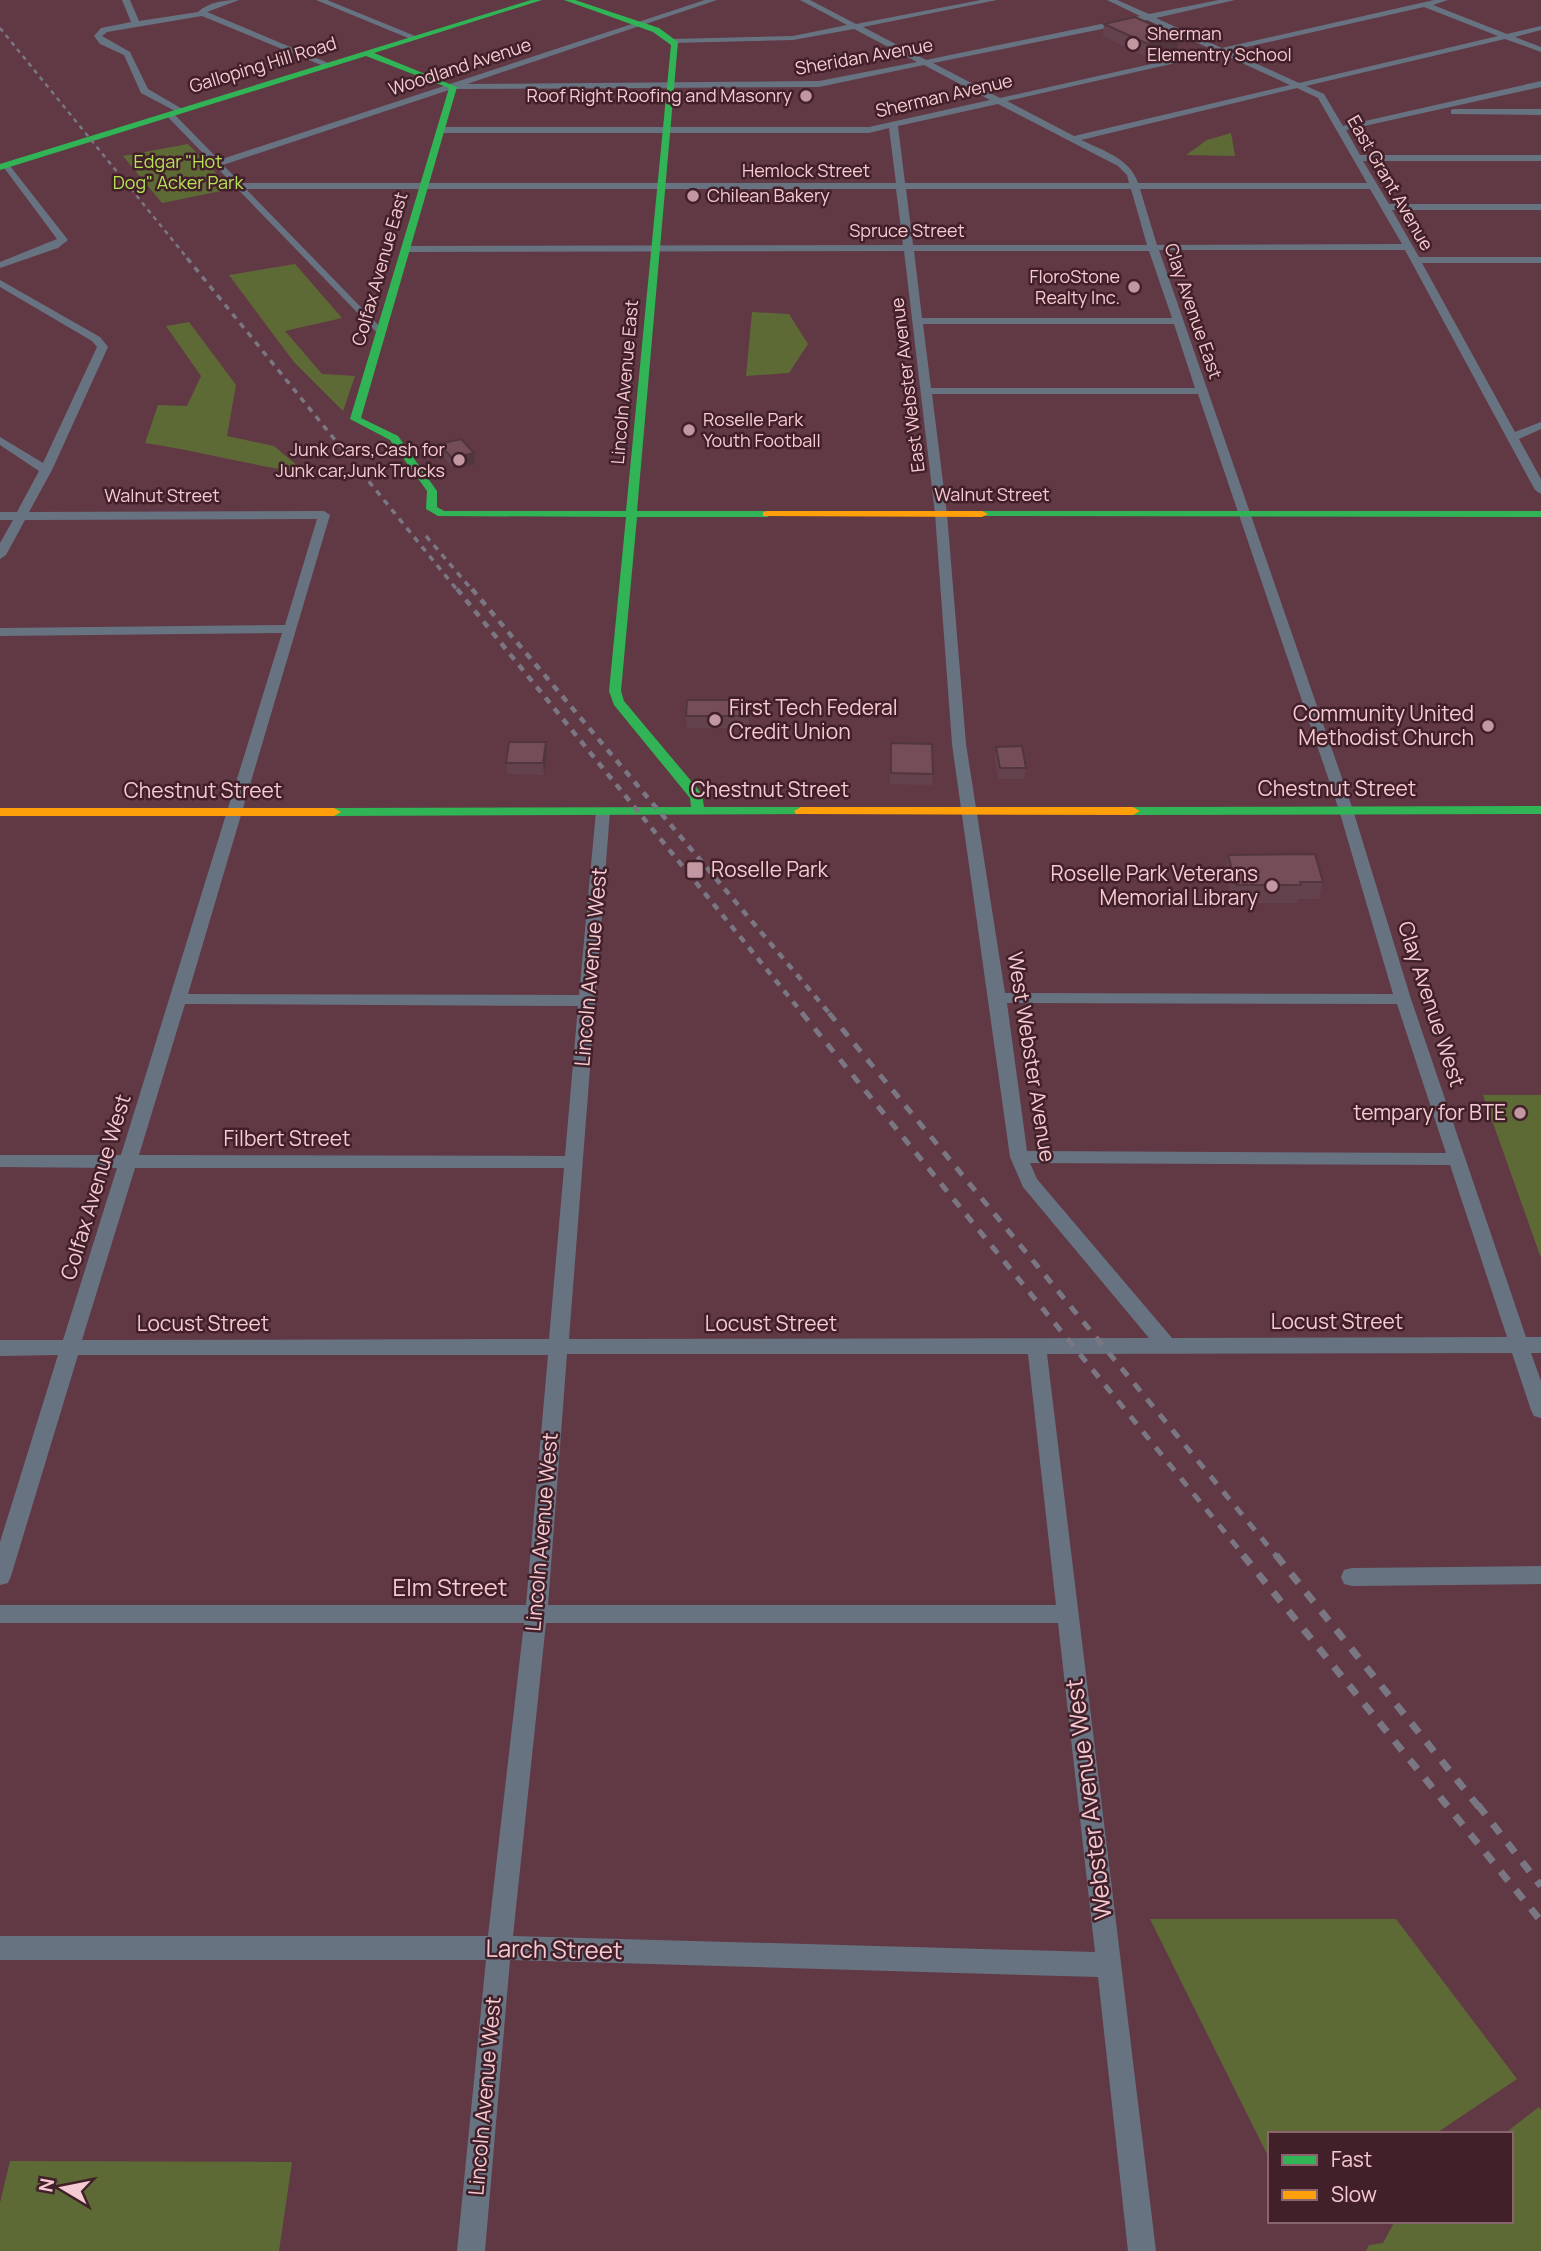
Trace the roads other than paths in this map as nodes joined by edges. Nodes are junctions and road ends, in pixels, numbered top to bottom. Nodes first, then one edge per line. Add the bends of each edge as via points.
1 (126, 0) edge
2 (235, 0) edge
3 (320, 0) edge
4 (538, 0) edge
5 (568, 0) edge
6 (713, 0) edge
7 (804, 0) edge
8 (956, 0) edge
9 (993, 0) edge
10 (1111, 0) edge
11 (1231, 0) edge
12 (1413, 0) edge
13 (1444, 0) edge
14 (967, 5) junction
15 (1424, 5) junction
16 (202, 14) junction
17 (1149, 17) junction
18 (136, 24) junction
19 (639, 24) junction
20 (858, 27) junction
21 (1541, 28) edge
22 (1506, 36) junction
23 (416, 38) junction
24 (672, 41) junction
25 (1221, 50) junction
26 (1541, 50) edge
27 (366, 53) junction
28 (927, 63) junction
29 (329, 65) junction
30 (1541, 84) edge
31 (1299, 85) junction
32 (452, 86) junction
33 (672, 86) junction
34 (997, 100) junction
35 (1428, 111) junction
36 (175, 112) junction
37 (1541, 113) edge
38 (893, 123) junction
39 (1340, 129) junction
40 (440, 130) junction
41 (667, 131) junction
42 (1072, 139) junction
43 (1357, 158) junction
44 (1541, 158) edge
45 (217, 164) junction
46 (4, 166) edge
47 (239, 186) junction
48 (662, 186) junction
49 (1373, 186) junction
50 (901, 187) junction
51 (1135, 187) junction
52 (423, 188) junction
53 (1386, 207) junction
54 (1541, 207) edge
55 (1408, 247) junction
56 (406, 248) junction
57 (1153, 248) junction
58 (909, 249) junction
59 (657, 250) junction
60 (1415, 260) junction
61 (1541, 260) edge
62 (0, 265) edge
63 (0, 283) edge
64 (918, 321) junction
65 (1178, 321) junction
66 (381, 334) junction
67 (926, 391) junction
68 (1202, 391) junction
69 (1541, 425) edge
70 (1512, 438) junction
71 (0, 440) edge
72 (46, 470) junction
73 (1537, 474) edge
74 (1541, 490) edge
75 (442, 514) joint
76 (633, 514) junction
77 (941, 514) junction
78 (1244, 514) junction
79 (1541, 514) edge
80 (0, 516) edge
81 (19, 516) junction
82 (0, 555) edge
83 (290, 629) junction
84 (0, 632) edge
85 (1346, 810) junction
86 (1541, 810) edge
87 (236, 811) junction
88 (603, 811) junction
89 (698, 811) junction
90 (971, 811) junction
91 (0, 812) edge
92 (998, 998) junction
93 (178, 999) junction
94 (1403, 999) junction
95 (589, 1001) junction
96 (1019, 1157) junction
97 (1458, 1159) junction
98 (0, 1161) edge
99 (128, 1161) junction
100 (574, 1162) junction
101 (1166, 1345) junction
102 (1517, 1345) junction
103 (1541, 1345) edge
104 (557, 1346) junction
105 (1037, 1347) junction
106 (0, 1348) edge
107 (70, 1348) junction
108 (1541, 1410) edge
109 (1541, 1575) edge
110 (0, 1576) edge
111 (1352, 1577) dead end
112 (0, 1614) edge
113 (1068, 1614) junction
114 (536, 1615) junction
115 (0, 1948) edge
116 (499, 1948) junction
117 (1109, 1965) junction
118 (471, 2251) edge
119 (1142, 2251) edge

1 - 18 street
2 - 16 street via 207,8
3 - 23 street
4 - 23 street, Galloping Hill Road
5 - 19 street
6 - 19 street, Woodland Avenue
7 - 20 street, Clay Avenue East
8 - 14 street
9 - 14 street
10 - 17 street, East Grant Avenue
11 - 17 street, Sheridan Avenue
12 - 15 street
13 - 15 street, Sherman Avenue
14 - 20 street
15 - 22 street
15 - 25 street, Sherman Avenue
16 - 18 street
16 - 29 street
17 - 25 street, East Grant Avenue
17 - 28 street, Sheridan Avenue
18 - 36 street via 104,30 99,37 127,54 144,91
19 - 24 street
19 - 32 street, Woodland Avenue
20 - 24 street via 793,38
20 - 28 street, Clay Avenue East
21 - 22 street
22 - 26 street
22 - 31 street
23 - 27 street, Galloping Hill Road
24 - 33 street, Lincoln Avenue East
25 - 31 street, East Grant Avenue
25 - 34 street, Sherman Avenue
27 - 29 street, Galloping Hill Road
27 - 32 street
28 - 33 street, Sheridan Avenue via 805,86
28 - 34 street, Clay Avenue East
29 - 36 street, Galloping Hill Road
30 - 35 street
31 - 39 street, East Grant Avenue via 1321,96
31 - 42 street
32 - 33 street, Sheridan Avenue
32 - 40 street, Colfax Avenue East
32 - 45 street, Woodland Avenue
33 - 41 street, Lincoln Avenue East
34 - 38 street, Sherman Avenue
34 - 42 street, Clay Avenue East
35 - 37 street
35 - 39 street
36 - 45 street
36 - 46 street, Galloping Hill Road
38 - 41 street, Sherman Avenue via 869,130
38 - 50 street, East Webster Avenue
39 - 43 street, East Grant Avenue
40 - 41 street, Sherman Avenue
40 - 52 street, Colfax Avenue East
41 - 48 street, Lincoln Avenue East
42 - 51 street, Clay Avenue East via 1127,168
43 - 44 street
43 - 49 street, East Grant Avenue
45 - 47 street
46 - 62 street via 63,240
47 - 52 street, Hemlock Street
47 - 66 street
48 - 50 street, Hemlock Street
48 - 52 street, Hemlock Street
48 - 59 street, Lincoln Avenue East
49 - 51 street, Hemlock Street
49 - 53 street, East Grant Avenue
50 - 51 street, Hemlock Street
50 - 58 street, East Webster Avenue
51 - 57 street, Clay Avenue East
52 - 56 street, Colfax Avenue East
53 - 54 street
53 - 55 street, East Grant Avenue
55 - 57 street, Spruce Street
55 - 60 street, East Grant Avenue
56 - 59 street, Spruce Street
56 - 66 street, Colfax Avenue East
57 - 58 street, Spruce Street
57 - 65 street, Clay Avenue East
58 - 59 street, Spruce Street
58 - 64 street, East Webster Avenue
59 - 76 street, Lincoln Avenue East
60 - 61 street
60 - 70 street, East Grant Avenue
63 - 72 street via 103,347
64 - 65 street
64 - 67 street, East Webster Avenue
65 - 68 street, Clay Avenue East
66 - 75 street, Colfax Avenue East via 355,419 394,439 432,491 432,509
67 - 68 street
67 - 77 street, East Webster Avenue
68 - 78 street, Clay Avenue East
69 - 70 street
70 - 73 street, East Grant Avenue
71 - 72 street
72 - 81 street
73 - 74 street, East Grant Avenue
75 - 76 street, Walnut Street
76 - 77 street, Walnut Street
76 - 89 street, Lincoln Avenue East via 615,691 618,702 696,797
77 - 78 street, Walnut Street
77 - 90 street, East Webster Avenue via 959,744
78 - 79 street, Walnut Street
78 - 85 street, Clay Avenue East
80 - 81 street, Walnut Street
81 - 82 street
81 - 83 street, Walnut Street via 324,515
83 - 84 street
83 - 87 street
85 - 86 street, Chestnut Street
85 - 90 street, Chestnut Street
85 - 94 street, Clay Avenue West
87 - 88 street, Chestnut Street
87 - 91 street, Chestnut Street
87 - 93 street, Colfax Avenue West
88 - 89 street, Chestnut Street
88 - 95 street, Lincoln Avenue West
89 - 90 street, Chestnut Street
90 - 92 street, West Webster Avenue
92 - 94 street
92 - 96 street, West Webster Avenue
93 - 95 street
93 - 99 street, Colfax Avenue West
94 - 97 street, Clay Avenue West
95 - 100 street, Lincoln Avenue West
96 - 97 street
96 - 101 street, West Webster Avenue via 1029,1182
97 - 102 street, Clay Avenue West
98 - 99 street, Filbert Street
99 - 100 street, Filbert Street
99 - 107 street, Colfax Avenue West
100 - 104 street, Lincoln Avenue West
101 - 102 street, Locust Street
101 - 105 street, Locust Street
102 - 103 street, Locust Street
102 - 108 street, Clay Avenue West
104 - 105 street, Locust Street
104 - 107 street, Locust Street
104 - 114 street, Lincoln Avenue West
105 - 113 street, Webster Avenue West
106 - 107 street, Locust Street
107 - 110 street, Colfax Avenue West
109 - 111 street
112 - 114 street, Elm Street
113 - 114 street, Elm Street
113 - 117 street, Webster Avenue West
114 - 116 street, Lincoln Avenue West
115 - 116 street, Larch Street
116 - 117 street, Larch Street
116 - 118 street, Lincoln Avenue West
117 - 119 street, Webster Avenue West

